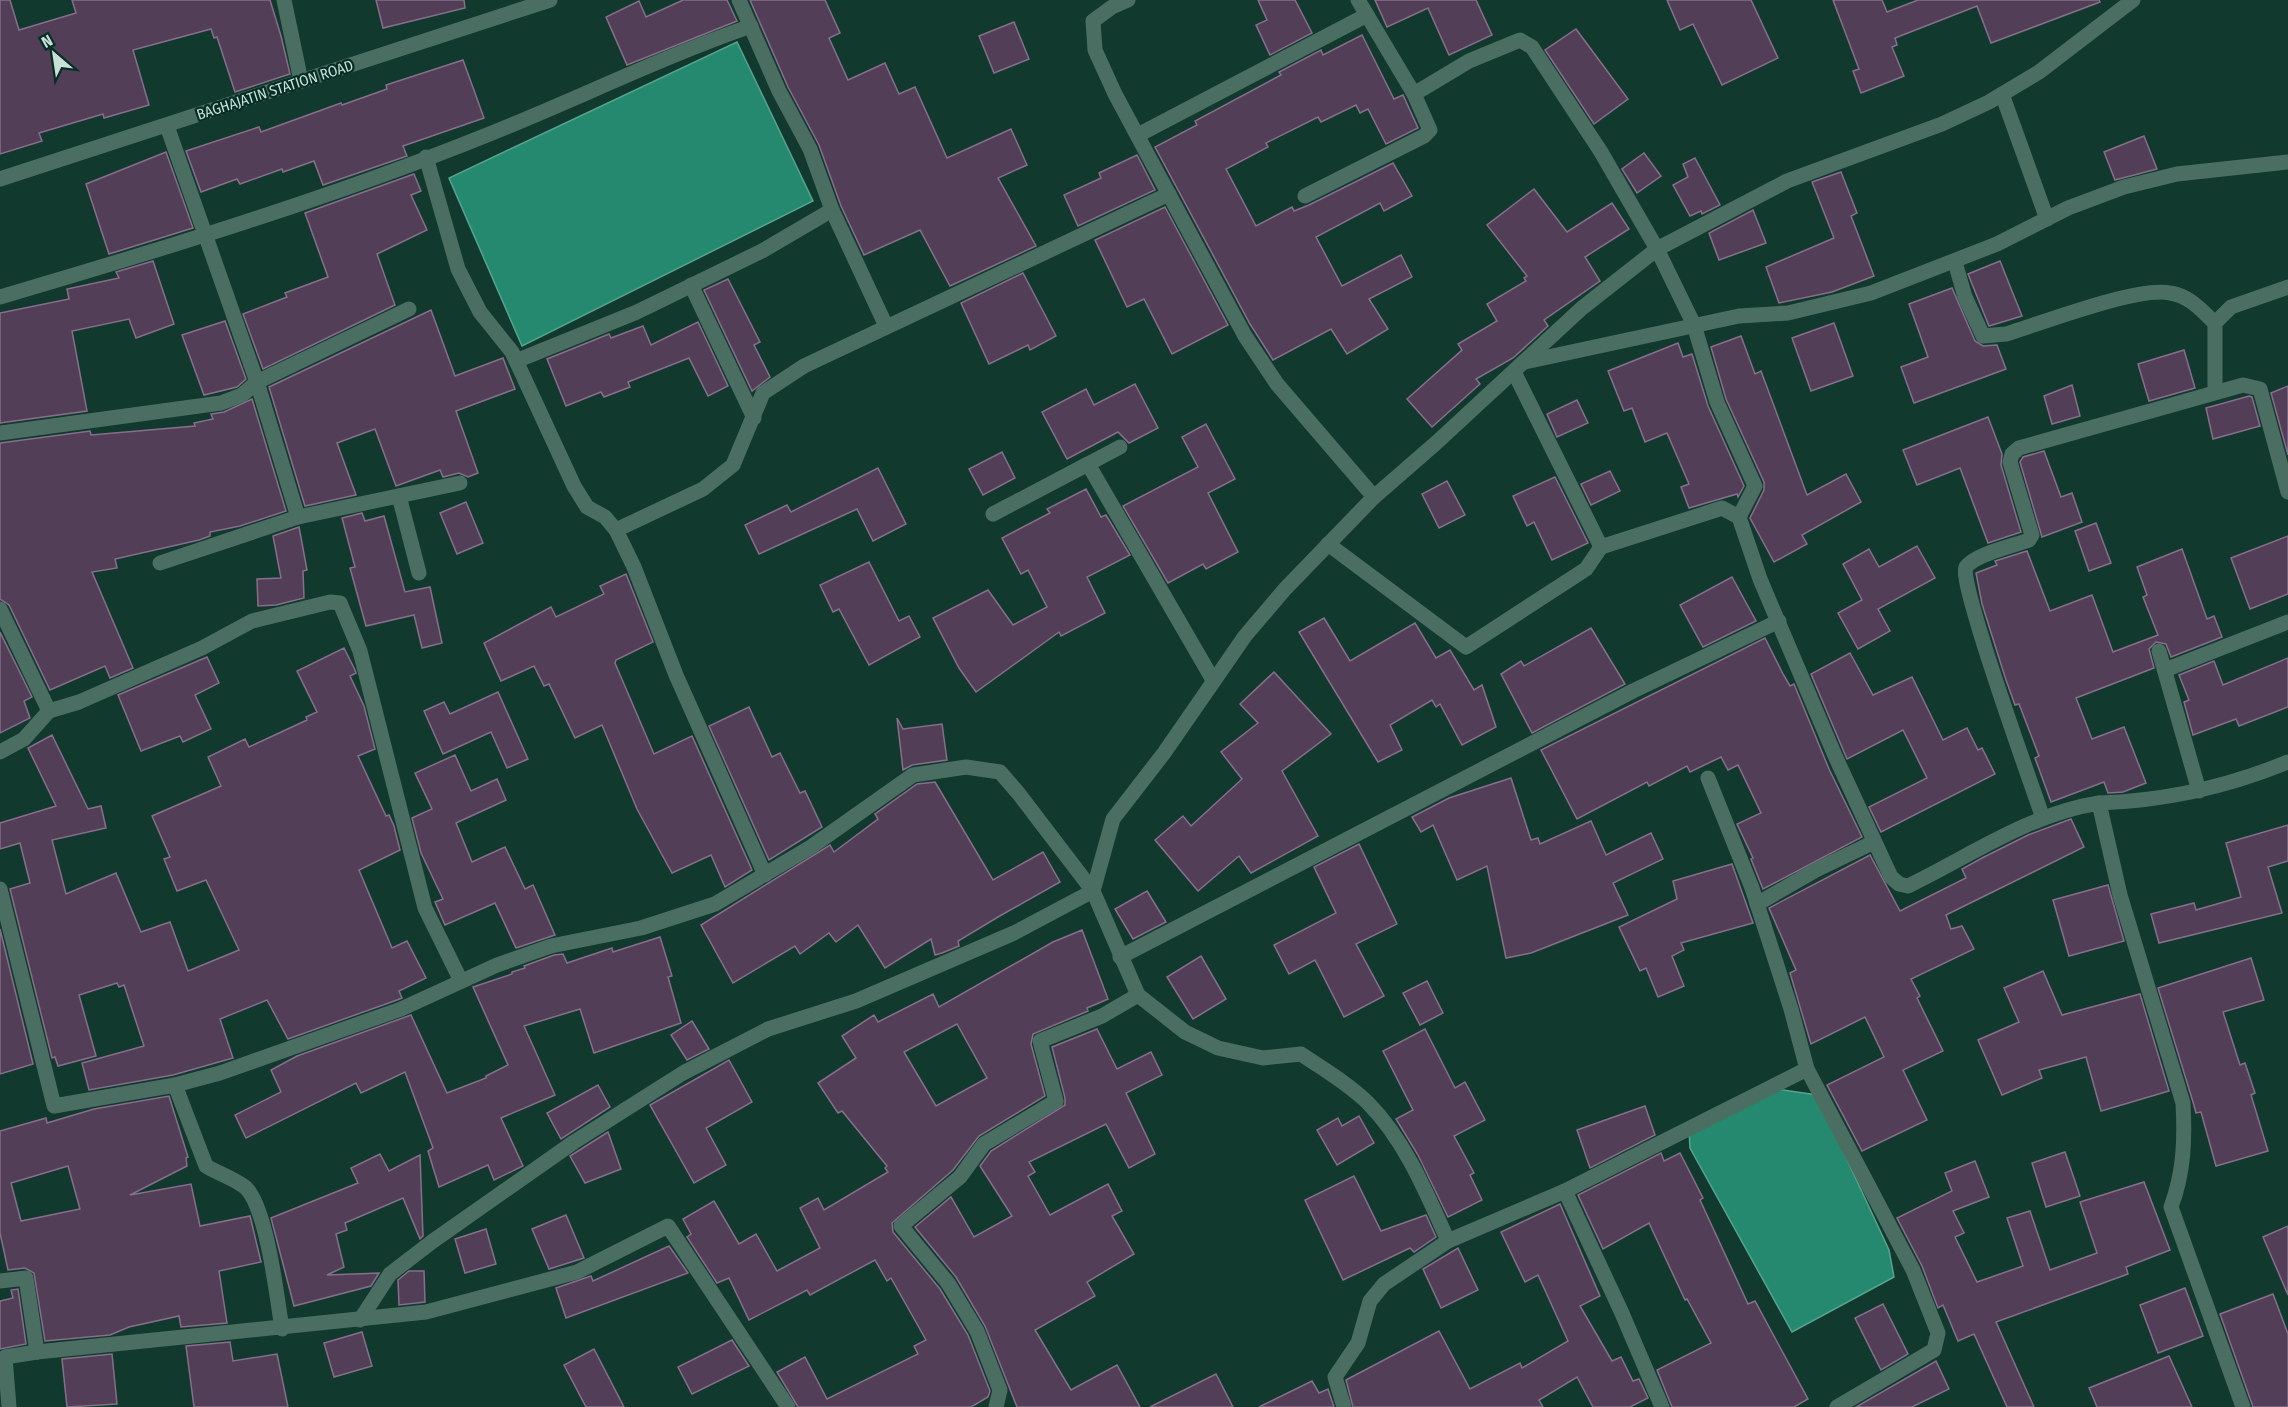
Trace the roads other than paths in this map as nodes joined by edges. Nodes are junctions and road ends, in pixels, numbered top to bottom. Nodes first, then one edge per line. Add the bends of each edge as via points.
1 (284, 0) edge
2 (550, 0) edge
3 (739, 0) edge
4 (1128, 0) edge
5 (1358, 0) edge
6 (2133, 0) edge
7 (2112, 7) edge
8 (1367, 15) junction
9 (751, 26) junction
10 (301, 81) junction
11 (1414, 94) junction
12 (2002, 94) junction
13 (167, 126) junction
14 (1138, 135) junction
15 (426, 157) junction
16 (2288, 162) edge
17 (0, 179) edge
18 (1169, 194) junction
19 (1305, 196) dead end
20 (832, 210) junction
21 (2047, 219) junction
22 (204, 237) junction
23 (1657, 249) junction
24 (1955, 262) junction
25 (691, 285) junction
26 (2288, 286) edge
27 (0, 297) edge
28 (409, 309) dead end
29 (2215, 323) junction
30 (1694, 325) junction
31 (886, 326) junction
32 (516, 361) junction
33 (1520, 367) junction
34 (257, 382) junction
35 (2215, 392) junction
36 (754, 418) junction
37 (0, 434) edge
38 (1120, 447) dead end
39 (1088, 464) junction
40 (460, 483) dead end
41 (2288, 492) edge
42 (399, 496) junction
43 (1374, 497) junction
44 (993, 514) dead end
45 (298, 517) junction
46 (1739, 517) junction
47 (616, 530) junction
48 (1328, 544) junction
49 (1601, 547) junction
50 (160, 563) dead end
51 (419, 573) dead end
52 (0, 609) edge
53 (1779, 621) junction
54 (2288, 622) edge
55 (2159, 651) dead end
56 (2165, 669) junction
57 (1213, 680) junction
58 (49, 711) junction
59 (0, 752) edge
60 (2288, 762) edge
61 (1708, 778) dead end
62 (2199, 790) junction
63 (2099, 803) junction
64 (2043, 818) junction
65 (1874, 842) junction
66 (765, 875) junction
67 (0, 889) edge
68 (1093, 891) junction
69 (1757, 904) junction
70 (1120, 957) junction
71 (461, 981) junction
72 (1138, 995) junction
73 (1807, 1069) junction
74 (175, 1085) junction
75 (1564, 1191) junction
76 (1448, 1241) junction
77 (0, 1281) edge
78 (360, 1320) junction
79 (282, 1329) junction
80 (37, 1352) junction
81 (9, 1407) edge
82 (788, 1407) edge
83 (996, 1407) edge
84 (1344, 1407) edge
85 (1662, 1407) edge
86 (1837, 1407) edge
87 (2243, 1407) edge

1 - 10 street
2 - 10 street, BAGHAJATIN STATION ROAD
3 - 9 street
4 - 14 street via 1093,21 1095,50
5 - 8 street
6 - 7 street
7 - 12 street via 2049,66
8 - 11 street
8 - 14 street
9 - 15 street via 688,48 482,137
9 - 20 street via 810,149
10 - 13 street, BAGHAJATIN STATION ROAD
11 - 19 street via 1430,130 1424,136
11 - 23 street via 1469,61 1520,40 1532,47 1601,152
12 - 21 street
12 - 23 street via 1942,124 1787,181
13 - 17 street, BAGHAJATIN STATION ROAD
13 - 22 street
14 - 18 street
15 - 22 street
15 - 32 street via 458,269 480,312
16 - 21 street via 2177,174 2124,187
18 - 31 street
18 - 43 street via 1251,345 1278,384
20 - 25 street via 762,251
20 - 31 street
21 - 24 street
22 - 27 street
22 - 34 street
23 - 30 street
23 - 33 street via 1582,308
24 - 29 street via 1965,297 1983,336 2006,334 2138,294 2169,292 2191,300
24 - 30 street via 1870,293 1788,313 1739,316
25 - 32 street via 637,312
25 - 36 street
26 - 29 street via 2231,307
28 - 34 street
29 - 35 street
30 - 33 street
30 - 46 street via 1717,402 1755,486
31 - 36 street via 804,366 763,393
32 - 47 street via 574,486 587,507
33 - 43 street
33 - 49 street
34 - 37 street via 242,395 221,403
34 - 45 street
35 - 41 street via 2243,385 2260,389
35 - 64 street via 2019,448 2010,462 2032,535 2029,540 1978,558 1963,573
36 - 47 street via 733,465 703,489
38 - 39 street
39 - 44 street
39 - 57 street
40 - 42 street
42 - 45 street
42 - 51 street
43 - 48 street
45 - 50 street
46 - 49 street via 1722,508
46 - 53 street
47 - 66 street
48 - 49 street via 1466,647 1586,569
48 - 57 street via 1245,636
52 - 58 street
53 - 65 street
53 - 70 street via 1633,691
54 - 56 street
55 - 56 street
56 - 62 street
57 - 68 street via 1113,819
58 - 59 street via 24,739
58 - 71 street via 79,702 202,648 252,621 340,603 360,651 425,908
60 - 62 street via 2246,779
61 - 69 street
62 - 63 street via 2147,802
63 - 64 street
63 - 87 street via 2120,895 2183,1103 2181,1181 2171,1207
64 - 65 street via 1908,886 1891,877
65 - 69 street
66 - 68 street via 913,775 966,767 1000,772
66 - 71 street via 715,904 641,928 551,946
67 - 74 street via 54,1107
68 - 70 street
68 - 78 street via 1014,933 856,1001 768,1029 682,1073 573,1142 390,1274
69 - 73 street
70 - 72 street
71 - 74 street via 401,1009
72 - 76 street via 1185,1032 1218,1048 1263,1058 1301,1054 1368,1103 1401,1146
72 - 83 street via 1102,1016 1040,1041 1056,1101 984,1144 960,1177 901,1226 948,1283 977,1331 1000,1390
73 - 75 street
73 - 86 street via 1913,1270 1938,1334 1934,1350
74 - 79 street via 206,1166 246,1188 256,1206
75 - 76 street
75 - 85 street
76 - 84 street via 1384,1284 1370,1301 1358,1343 1335,1377
77 - 80 street via 26,1278
78 - 79 street
78 - 82 street via 426,1312 577,1272 668,1226
79 - 80 street
80 - 81 street via 5,1357

